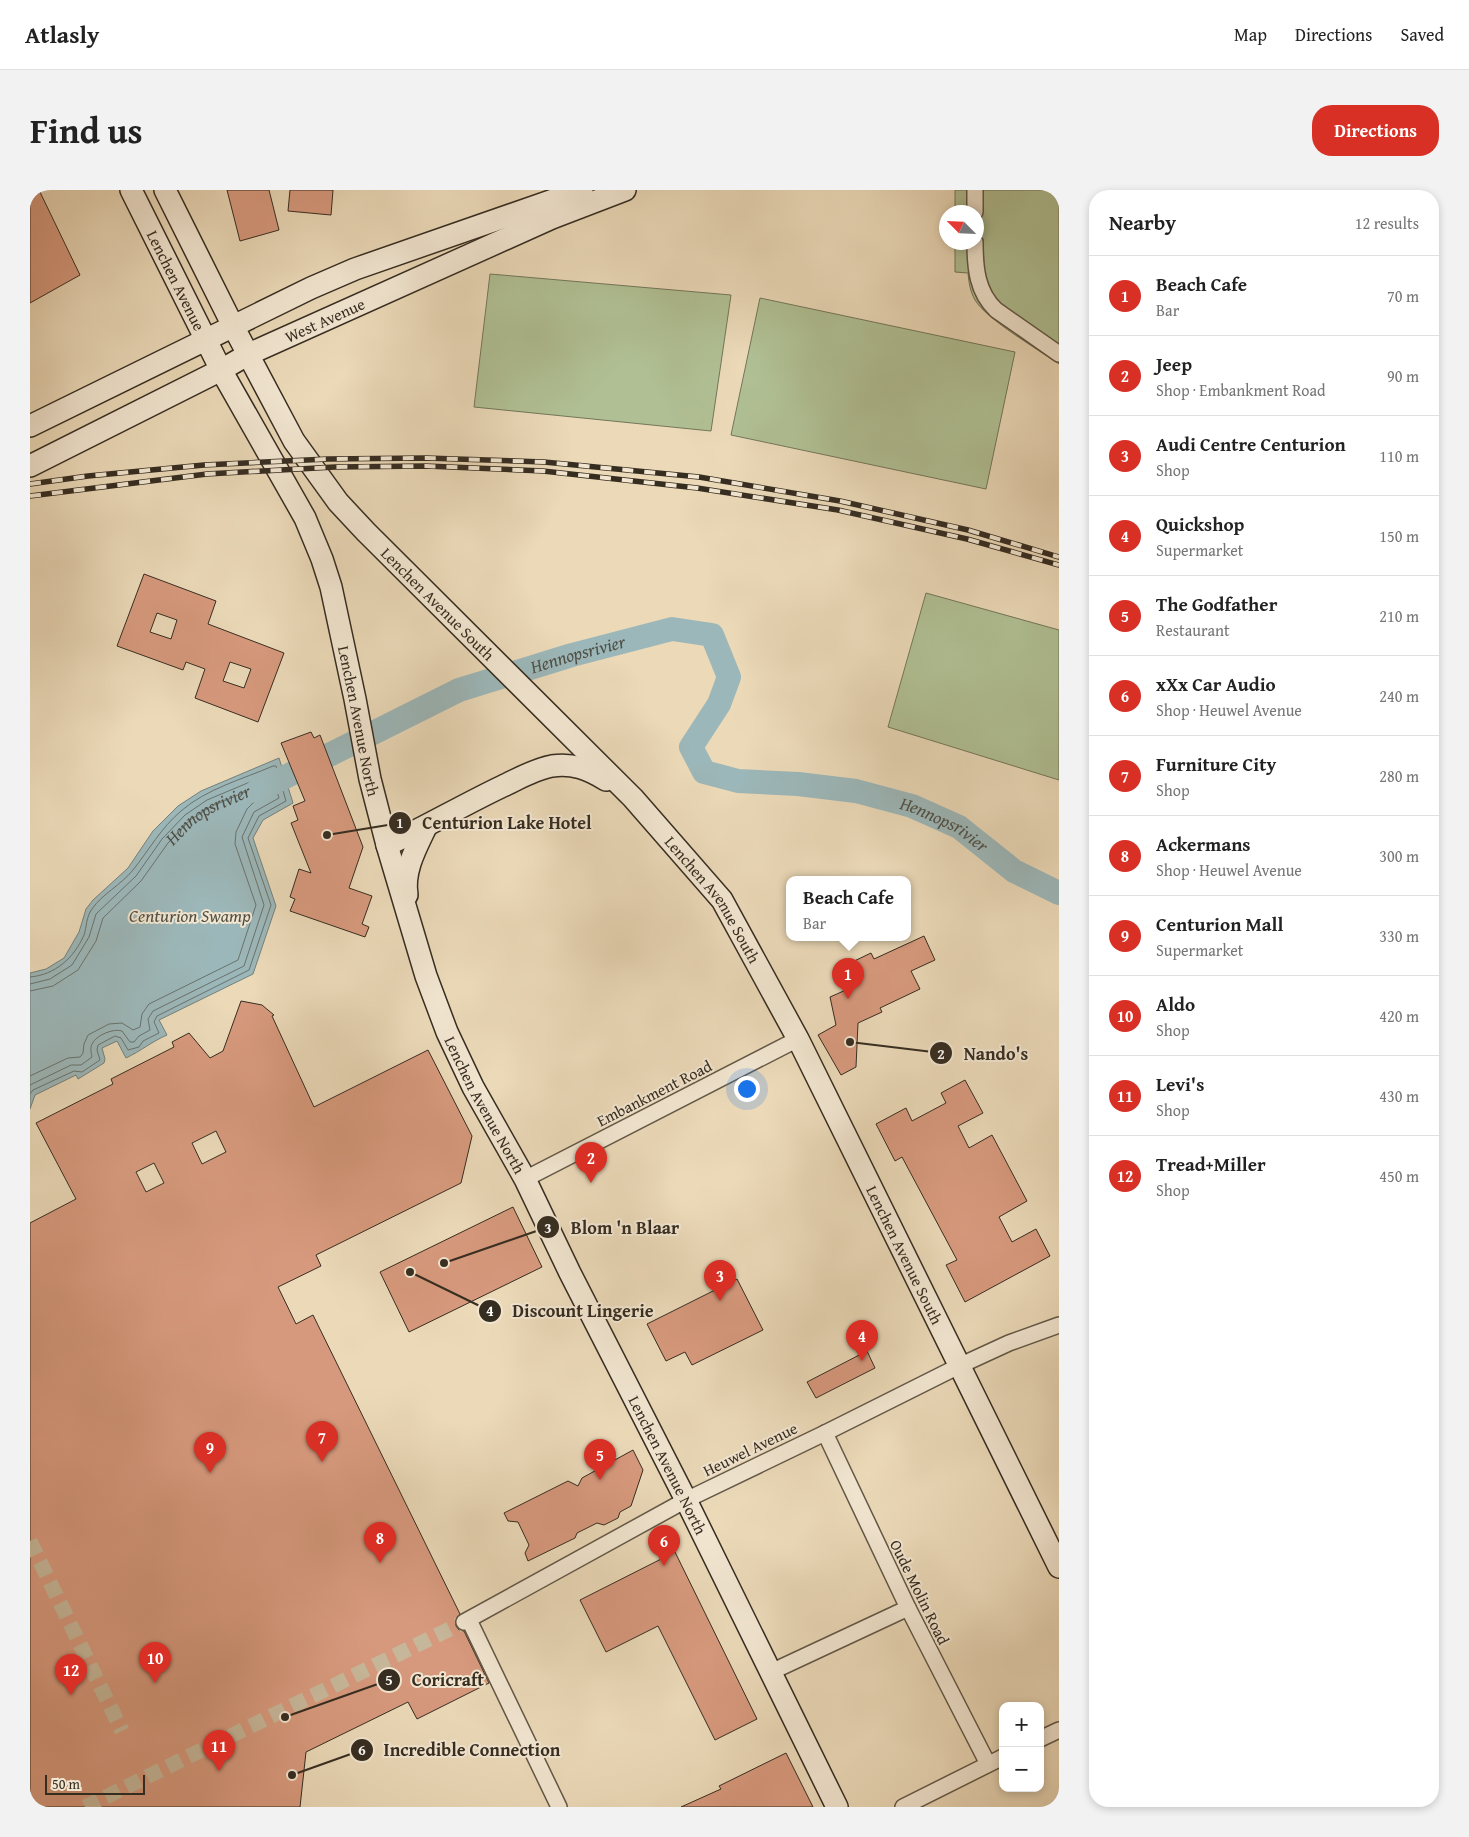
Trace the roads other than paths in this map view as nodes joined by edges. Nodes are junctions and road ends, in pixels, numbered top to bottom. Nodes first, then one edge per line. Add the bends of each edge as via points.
1 (131, 190) edge
2 (166, 190) edge
3 (582, 190) edge
4 (625, 190) edge
5 (975, 190) edge
6 (975, 205) edge
7 (975, 250) edge
8 (233, 326) junction
9 (206, 340) junction
10 (249, 354) junction
11 (1059, 354) edge
12 (221, 370) junction
13 (30, 426) edge
14 (30, 466) edge
15 (633, 798) junction
16 (426, 827) junction
17 (387, 845) junction
18 (412, 930) junction
19 (798, 1039) junction
20 (525, 1179) junction
21 (1059, 1325) edge
22 (959, 1366) junction
23 (826, 1433) junction
24 (686, 1500) junction
25 (1059, 1567) edge
26 (908, 1608) junction
27 (771, 1672) junction
28 (1059, 1730) edge
29 (1044, 1737) edge
30 (999, 1759) edge
31 (988, 1764) junction
32 (559, 1807) edge
33 (837, 1807) edge
34 (903, 1807) edge

1 - 9 main road, Lenchen Avenue
2 - 8 main road, Lenchen Avenue
3 - 8 main road, West Avenue via 355,269
4 - 10 main road, West Avenue via 552,218
5 - 6 street
7 - 11 street via 980,288 990,304
8 - 9 main road, West Avenue
8 - 10 main road, Lenchen Avenue South
9 - 12 main road, Lenchen Avenue
9 - 13 main road, West Avenue
10 - 12 main road, West Avenue
10 - 15 main road, Lenchen Avenue South via 294,441 338,502
12 - 14 main road, West Avenue
12 - 17 main road, Lenchen Avenue North via 305,518 322,559 331,587 370,780
15 - 16 main road via 588,769 552,766 531,772
15 - 19 main road, Lenchen Avenue South via 722,900
16 - 17 main road
16 - 18 main road via 413,854 405,886
17 - 18 main road, Lenchen Avenue North
18 - 20 main road, Lenchen Avenue North via 447,1032 473,1087
19 - 20 street, Embankment Road
19 - 22 main road, Lenchen Avenue South
20 - 24 main road, Lenchen Avenue North
21 - 22 street, Heuwel Avenue
22 - 23 street, Heuwel Avenue
22 - 25 main road, Lenchen Avenue South
23 - 24 street, Heuwel Avenue
23 - 26 street, Oude Molin Road
24 - 27 main road, Lenchen Avenue North
24 - 32 street, Heuwel Avenue via 467,1621
26 - 27 street
26 - 31 street, Oude Molin Road
27 - 33 main road, Lenchen Avenue North
28 - 29 street
30 - 31 street
31 - 34 street

